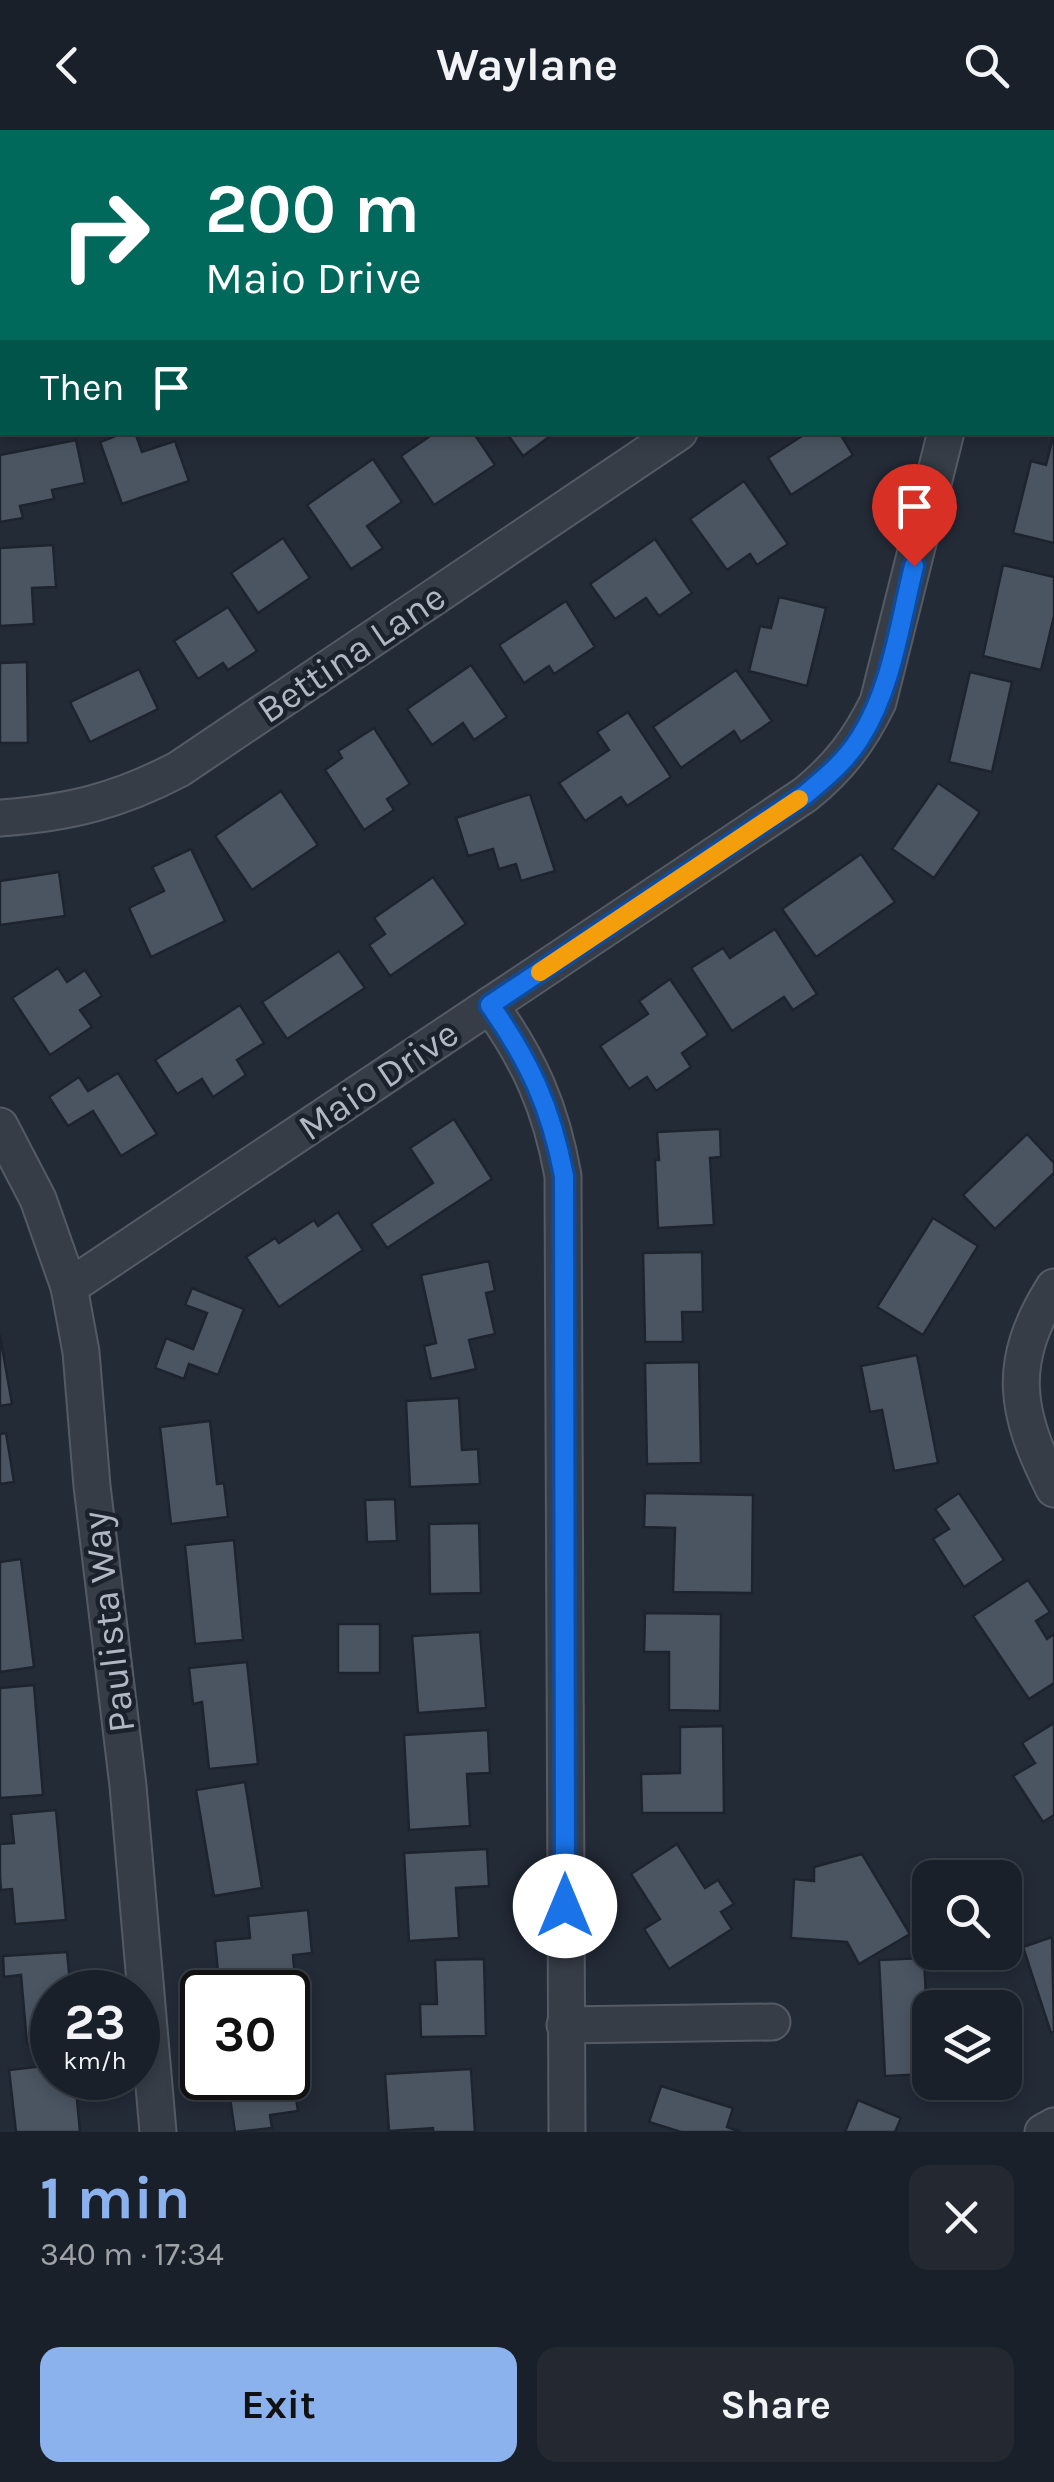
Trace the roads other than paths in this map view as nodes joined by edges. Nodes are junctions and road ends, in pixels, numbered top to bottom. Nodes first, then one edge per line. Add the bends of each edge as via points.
1 (675, 435) edge
2 (945, 435) edge
3 (0, 818) edge
4 (490, 1005) junction
5 (0, 1126) edge
6 (70, 1287) junction
7 (1054, 1288) edge
8 (1054, 1488) edge
9 (772, 2022) dead end
10 (565, 2025) junction
11 (1054, 2126) edge
12 (158, 2132) edge
13 (566, 2132) edge
14 (1043, 2132) edge

1 - 3 street, Bettina Lane via 179,770 98,805
2 - 4 street, Maio Drive via 878,702 837,769
4 - 6 street, Maio Drive
4 - 10 street via 539,1086 564,1176
5 - 6 street, Paulista Way via 38,1199
6 - 12 street, Paulista Way via 128,1786
7 - 8 street via 1023,1353 1020,1393 1031,1442
9 - 10 street
10 - 13 street
11 - 14 street

